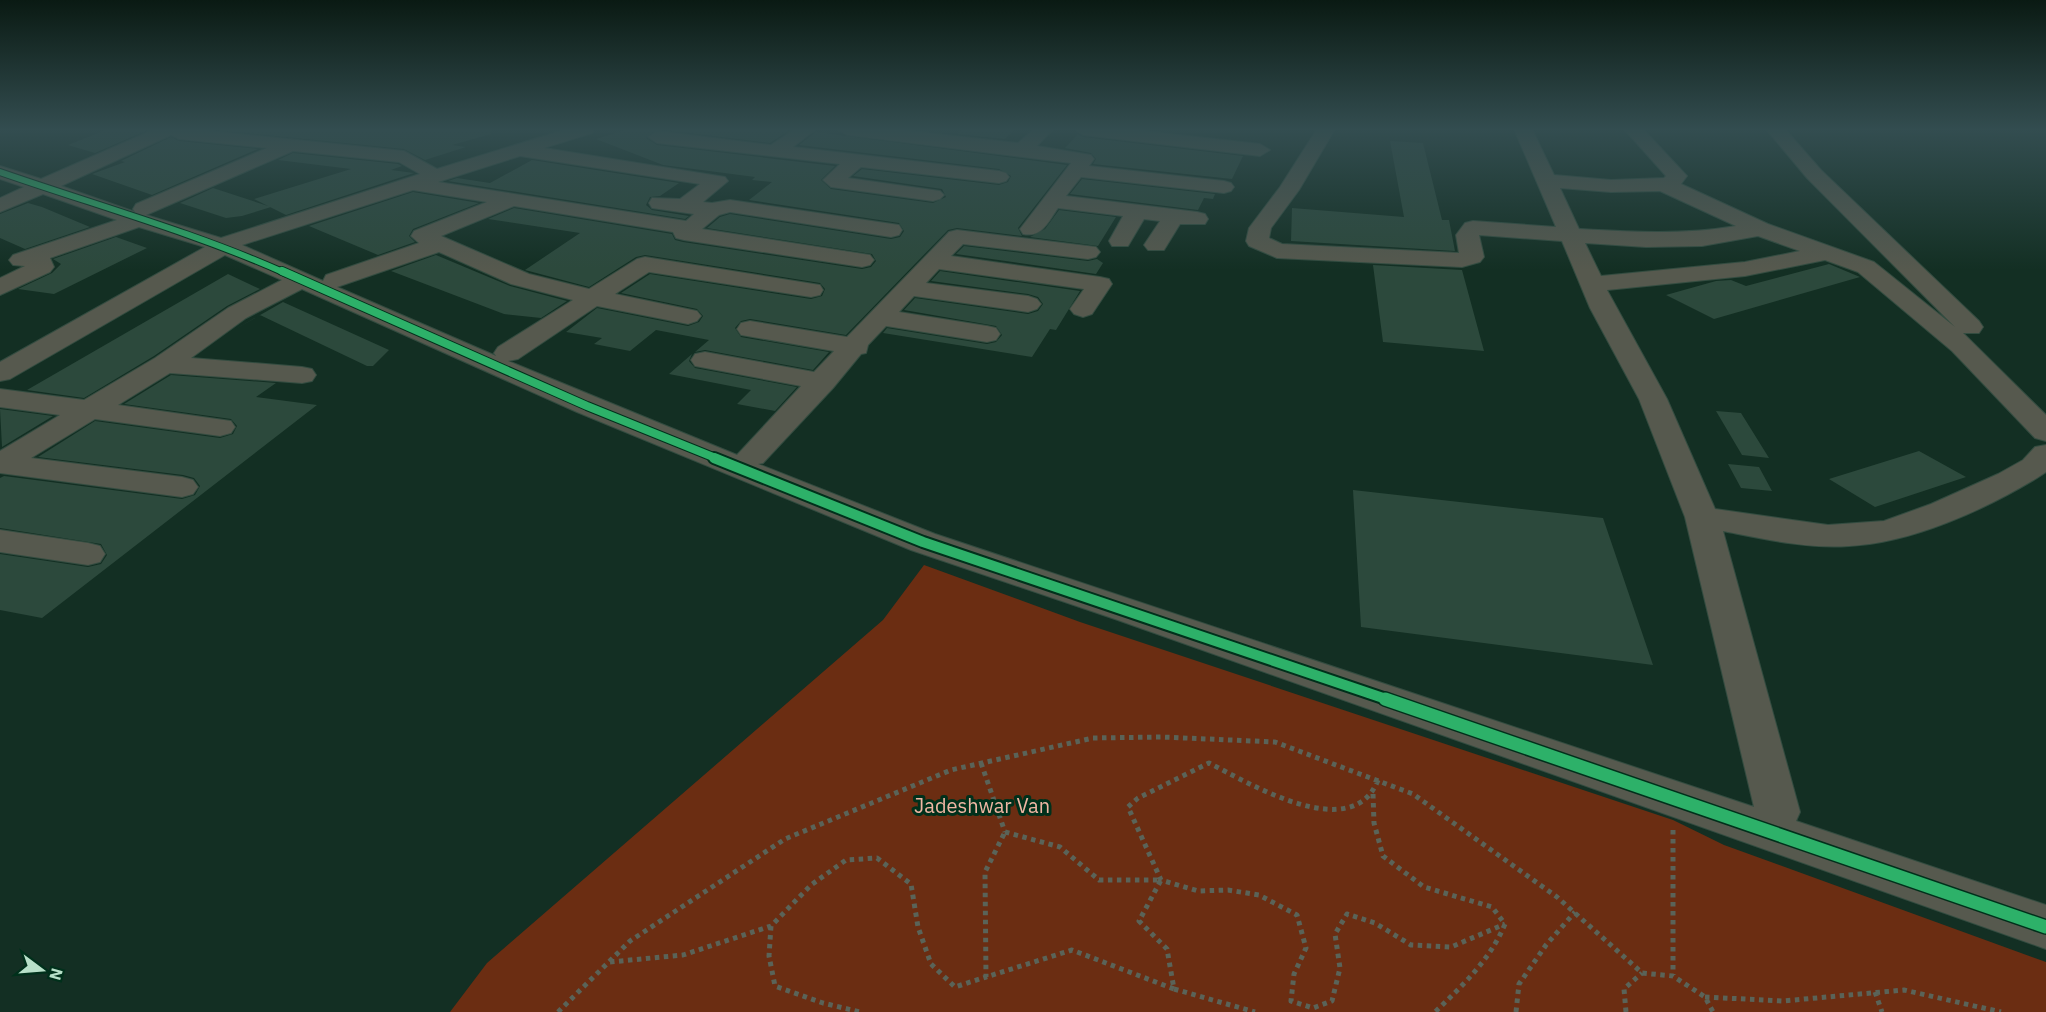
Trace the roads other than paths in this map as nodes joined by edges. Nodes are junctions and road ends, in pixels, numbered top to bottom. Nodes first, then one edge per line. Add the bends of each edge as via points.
1 (19, 176) edge
2 (35, 176) edge
3 (66, 176) edge
4 (224, 176) edge
5 (420, 176) edge
6 (423, 176) edge
7 (462, 176) edge
8 (688, 176) edge
9 (838, 176) edge
10 (992, 176) edge
11 (1071, 176) edge
12 (1130, 176) edge
13 (1297, 176) edge
14 (1544, 176) edge
15 (1677, 176) edge
16 (1816, 176) edge
17 (999, 177) dead end
18 (1546, 181) junction
19 (50, 183) junction
20 (407, 183) junction
21 (1665, 185) junction
22 (1224, 187) dead end
23 (933, 195) dead end
24 (511, 200) junction
25 (1052, 201) junction
26 (0, 206) edge
27 (1137, 212) junction
28 (141, 214) junction
29 (1174, 216) junction
30 (1197, 219) dead end
31 (686, 222) junction
32 (1031, 229) dead end
33 (1760, 229) junction
34 (891, 230) dead end
35 (1570, 235) junction
36 (225, 240) junction
37 (1120, 241) dead end
38 (440, 244) junction
39 (1156, 245) dead end
40 (1088, 252) dead end
41 (1827, 253) junction
42 (10, 259) edge
43 (862, 260) dead end
44 (933, 261) junction
45 (645, 264) junction
46 (302, 280) junction
47 (335, 280) junction
48 (1593, 284) junction
49 (0, 288) edge
50 (907, 288) junction
51 (811, 290) dead end
52 (595, 298) junction
53 (1028, 304) dead end
54 (1083, 309) dead end
55 (688, 316) dead end
56 (880, 317) junction
57 (750, 329) dead end
58 (987, 333) dead end
59 (856, 346) junction
60 (508, 353) junction
61 (0, 358) edge
62 (705, 360) dead end
63 (165, 364) junction
64 (0, 373) edge
65 (302, 375) dead end
66 (823, 382) junction
67 (0, 398) edge
68 (2046, 402) edge
69 (85, 411) junction
70 (634, 417) junction
71 (220, 427) dead end
72 (2046, 432) edge
73 (2046, 454) edge
74 (752, 456) junction
75 (0, 464) edge
76 (182, 487) dead end
77 (1702, 517) junction
78 (0, 542) edge
79 (88, 554) dead end
80 (1778, 812) junction
81 (2046, 903) edge
82 (2046, 927) edge

1 - 19 street
2 - 19 street
3 - 19 street
4 - 28 street
5 - 36 street
6 - 20 street
7 - 31 street
8 - 31 street via 718,181
9 - 23 street via 833,180 838,183
10 - 17 street
11 - 25 street
12 - 22 street
13 - 35 street via 1260,228 1257,241 1268,248 1462,260 1472,257 1467,235 1473,228
14 - 18 street
15 - 21 street
16 - 68 street
18 - 21 street
18 - 35 street
19 - 26 street
19 - 28 street
20 - 24 street
20 - 36 street
21 - 33 street
24 - 31 street
24 - 38 street via 422,236
25 - 27 street
25 - 32 street
27 - 29 street
27 - 37 street
28 - 36 street
28 - 42 street
29 - 30 street
29 - 39 street
31 - 34 street via 730,206
31 - 43 street
31 - 45 street
33 - 35 street via 1702,239
33 - 41 street
35 - 48 street
36 - 46 street
36 - 47 street
36 - 61 street
36 - 64 street
38 - 47 street
38 - 52 street via 520,279
40 - 44 street via 957,237
41 - 48 street via 1744,269
41 - 72 street via 1866,267 1930,319 1961,345
42 - 49 street via 41,262 42,267
44 - 50 street
44 - 54 street via 1100,284
45 - 51 street
45 - 52 street
46 - 63 street via 237,313
46 - 70 street
47 - 60 street
48 - 77 street via 1653,399
50 - 53 street
50 - 56 street
52 - 55 street
52 - 60 street
56 - 58 street
56 - 59 street
57 - 59 street
59 - 66 street
60 - 70 street
62 - 66 street
63 - 65 street
63 - 69 street
66 - 74 street
67 - 69 street
69 - 71 street
69 - 75 street
70 - 74 street
70 - 82 street via 922,542
73 - 77 street via 2041,461 1999,485 1930,517 1869,534 1823,535
74 - 80 street via 998,546 1462,701
75 - 76 street
77 - 80 street
78 - 79 street
80 - 81 street

